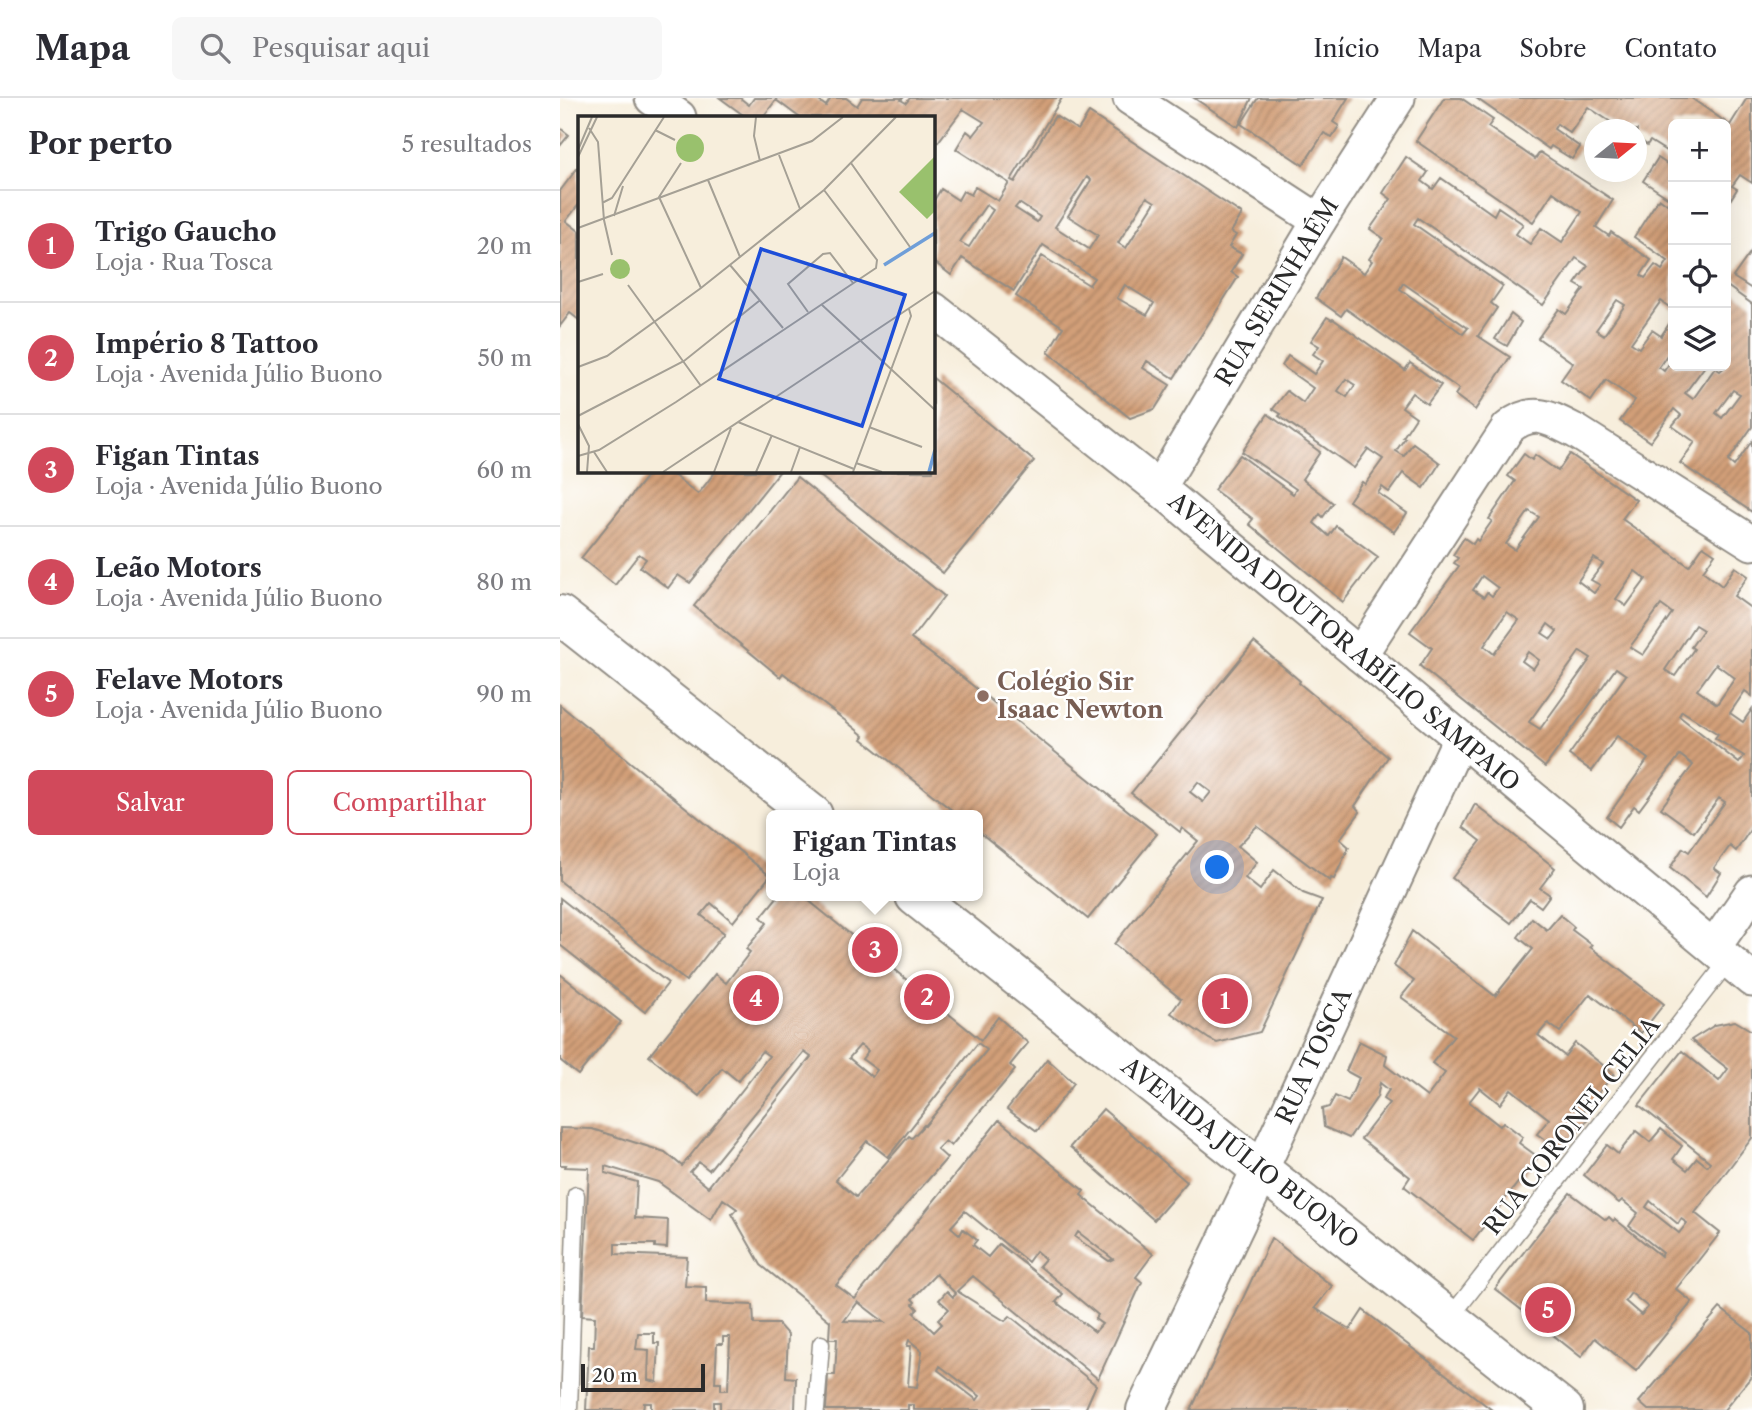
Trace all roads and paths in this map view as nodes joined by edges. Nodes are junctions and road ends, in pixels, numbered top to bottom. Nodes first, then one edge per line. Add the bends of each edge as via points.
1 (652, 98) edge
2 (1130, 98) edge
3 (1398, 98) edge
4 (678, 116) edge
5 (1319, 221) junction
6 (934, 310) edge
7 (1159, 488) junction
8 (1752, 543) edge
9 (560, 615) edge
10 (1360, 655) junction
11 (1460, 738) junction
12 (807, 810) edge
13 (1752, 892) edge
14 (921, 901) edge
15 (1731, 962) edge
16 (1261, 1170) junction
17 (576, 1195) dead end
18 (1449, 1319) junction
19 (821, 1344) dead end
20 (569, 1410) edge
21 (816, 1410) edge
22 (1146, 1410) edge
23 (1564, 1410) edge

1 - 4 street
2 - 5 street
3 - 5 street, RUA SERINHAÉM
5 - 7 street, RUA SERINHAÉM
6 - 7 street, AVENIDA DOUTOR ABÍLIO SAMPAIO
7 - 10 street, AVENIDA DOUTOR ABÍLIO SAMPAIO
8 - 10 street via 1577,432 1533,415 1508,428
9 - 12 main road
10 - 11 street, AVENIDA DOUTOR ABÍLIO SAMPAIO
11 - 15 street, AVENIDA DOUTOR ABÍLIO SAMPAIO
11 - 16 street, RUA TOSCA
13 - 15 street
14 - 16 main road, AVENIDA JÚLIO BUONO
15 - 18 lane, RUA CORONEL CELIA
16 - 18 main road, AVENIDA JÚLIO BUONO
16 - 22 main road, RUA TOSCA
17 - 20 lane
18 - 23 main road, AVENIDA JÚLIO BUONO
19 - 21 lane

